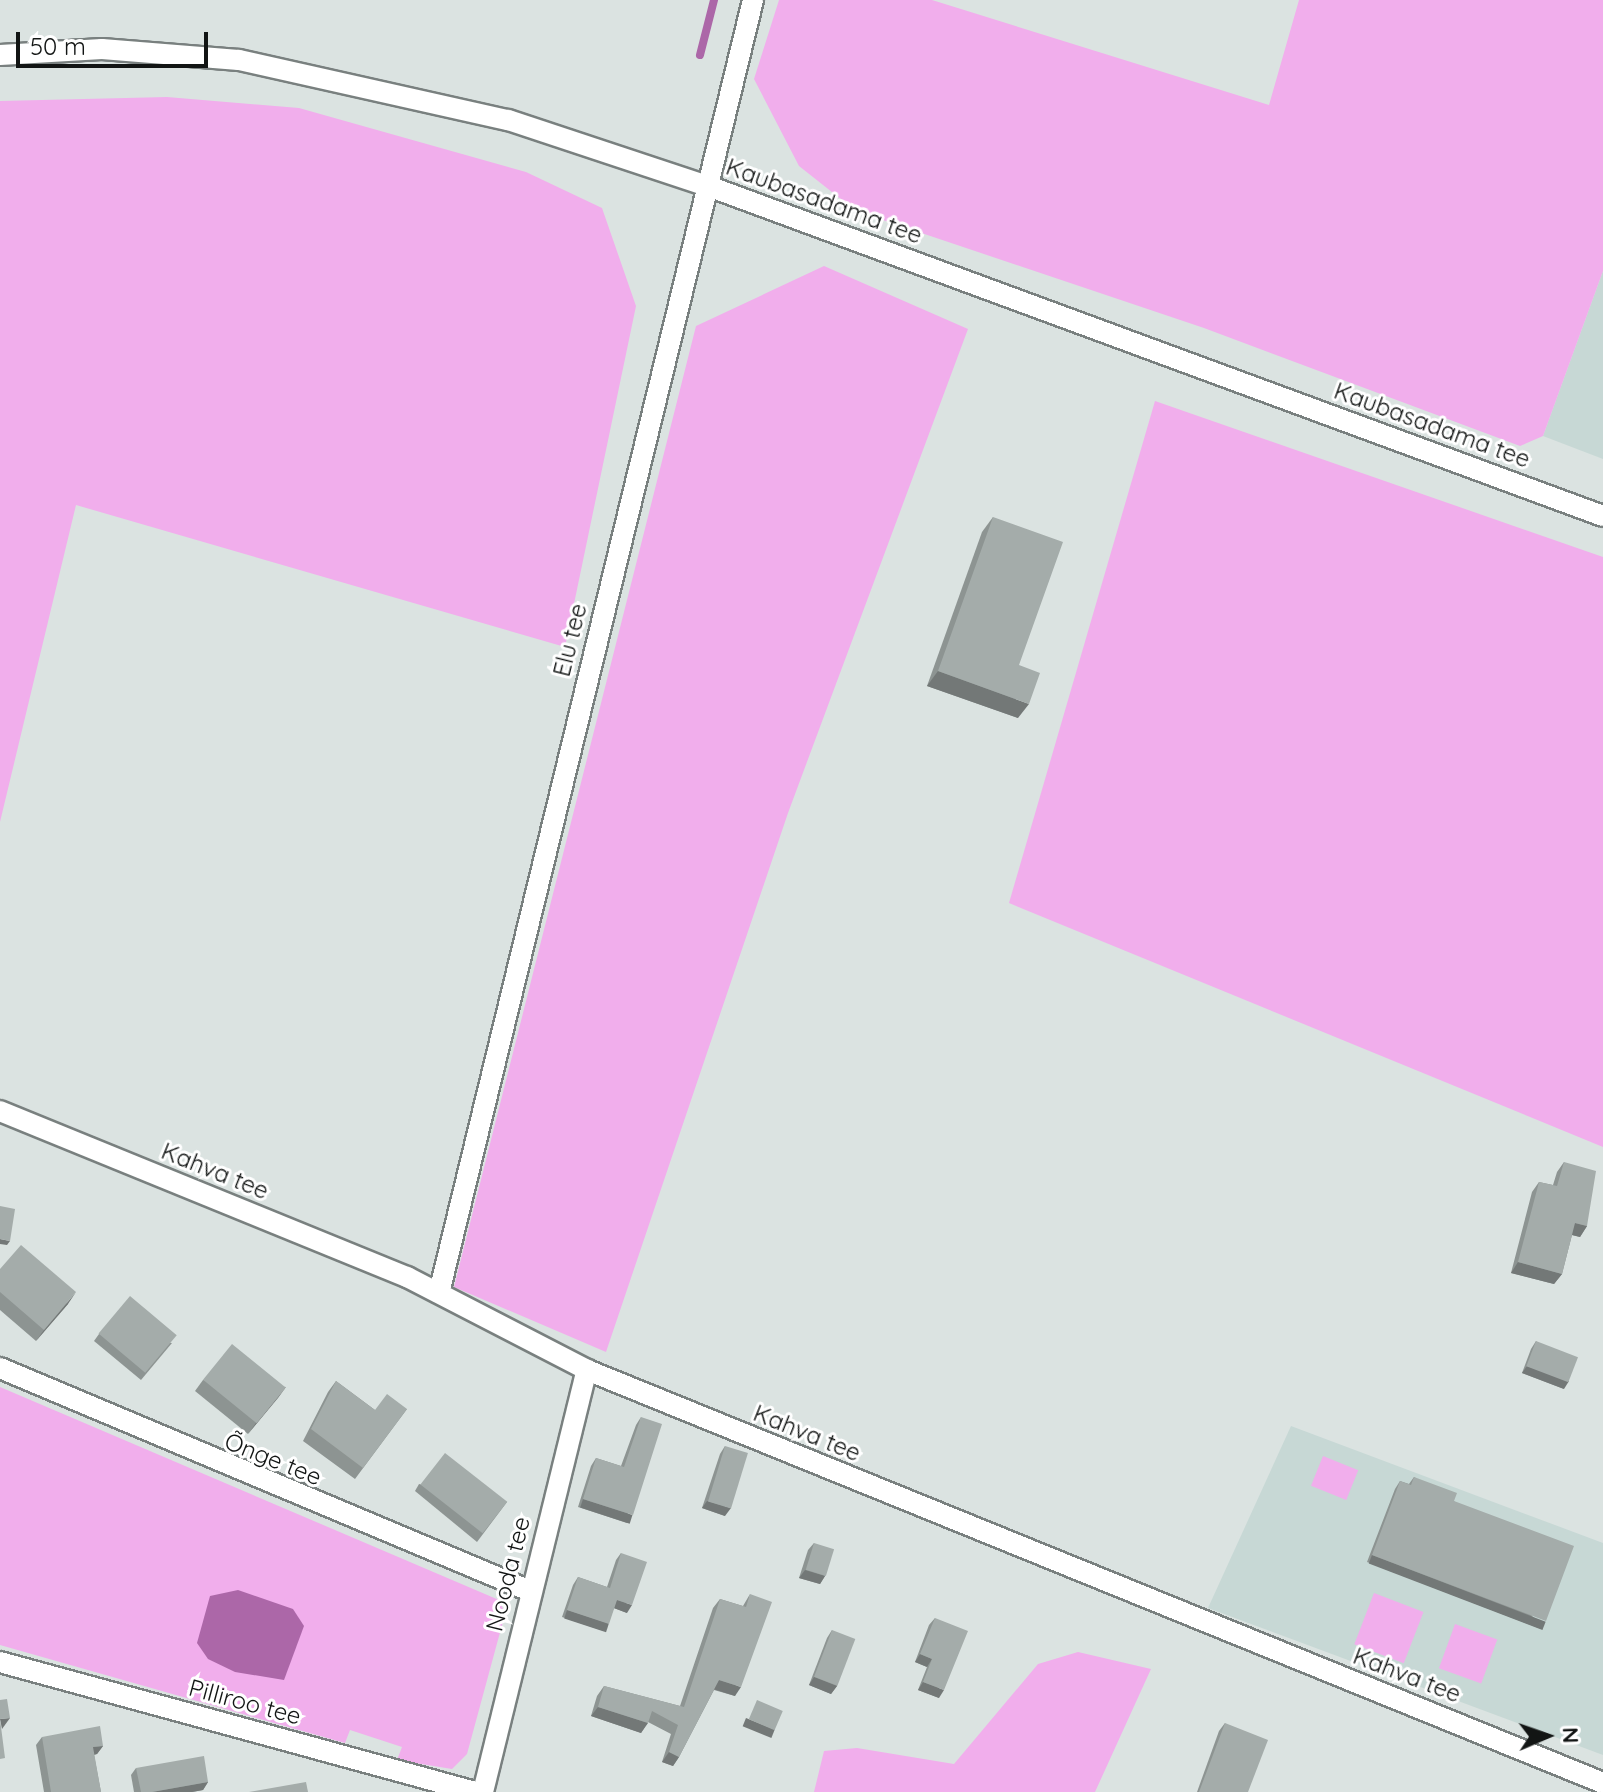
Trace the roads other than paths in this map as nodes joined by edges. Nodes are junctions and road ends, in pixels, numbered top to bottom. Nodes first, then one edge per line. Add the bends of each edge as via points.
1 (753, 0) edge
2 (0, 55) edge
3 (708, 186) junction
4 (1603, 516) edge
5 (0, 1111) edge
6 (439, 1293) junction
7 (0, 1368) edge
8 (587, 1370) junction
9 (530, 1591) junction
10 (0, 1662) edge
11 (1603, 1783) edge
12 (476, 1792) edge
13 (483, 1792) edge

1 - 3 street, Elu tee
2 - 3 street, Kaubasadama tee via 102,49 334,76 508,120
3 - 4 street, Kaubasadama tee
3 - 6 street, Elu tee
5 - 6 street, Kahva tee
6 - 8 street, Kahva tee
7 - 9 street, Õnge tee
8 - 9 street, Nooda tee
8 - 11 street, Kahva tee
9 - 13 street, Nooda tee
10 - 12 street, Pilliroo tee

